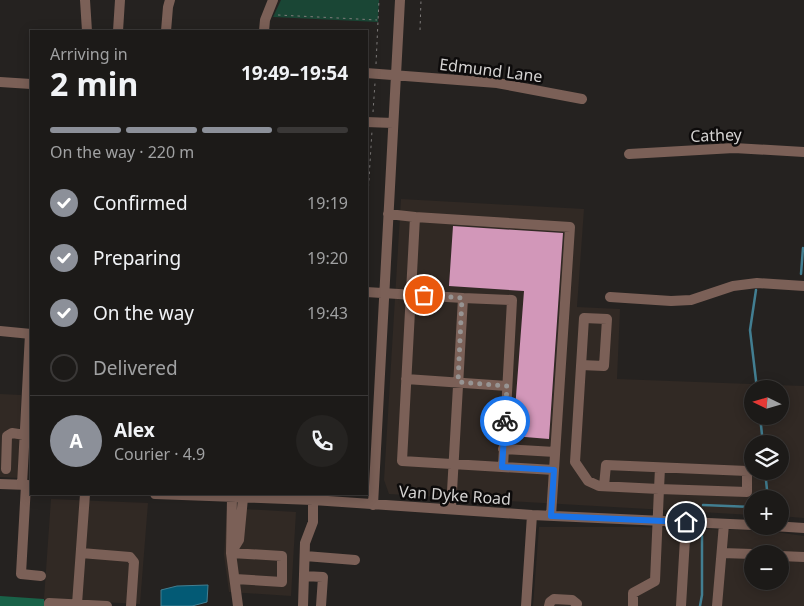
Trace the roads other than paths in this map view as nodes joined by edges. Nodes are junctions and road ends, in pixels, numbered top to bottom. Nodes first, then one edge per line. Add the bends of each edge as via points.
1 (85, 0) edge
2 (120, 0) edge
3 (170, 0) edge
4 (400, 0) edge
5 (268, 2) edge
6 (87, 30) edge
7 (118, 30) edge
8 (166, 30) edge
9 (264, 30) edge
10 (371, 73) edge
11 (396, 75) junction
12 (0, 82) edge
13 (30, 84) edge
14 (582, 99) dead end
15 (370, 122) edge
16 (393, 123) junction
17 (804, 152) edge
18 (629, 154) dead end
19 (388, 214) junction
20 (415, 217) junction
21 (804, 286) edge
22 (368, 292) edge
23 (384, 292) junction
24 (411, 294) junction
25 (610, 296) dead end
26 (462, 298) junction
27 (0, 331) edge
28 (30, 334) edge
29 (30, 351) edge
30 (581, 365) junction
31 (406, 379) junction
32 (458, 382) junction
33 (507, 386) junction
34 (25, 435) junction
35 (503, 449) junction
36 (555, 452) junction
37 (453, 464) junction
38 (502, 467) junction
39 (660, 468) junction
40 (3, 469) edge
41 (23, 469) junction
42 (554, 470) junction
43 (0, 484) edge
44 (26, 485) edge
45 (604, 486) junction
46 (659, 489) junction
47 (85, 495) edge
48 (174, 495) edge
49 (232, 498) junction
50 (243, 498) junction
51 (313, 500) junction
52 (373, 505) junction
53 (451, 509) junction
54 (532, 515) junction
55 (551, 516) junction
56 (658, 520) junction
57 (686, 522) junction
58 (724, 524) junction
59 (744, 525) edge
60 (789, 527) edge
61 (804, 528) edge
62 (81, 553) junction
63 (231, 553) junction
64 (722, 553) junction
65 (744, 554) edge
66 (305, 556) junction
67 (789, 556) edge
68 (804, 557) edge
69 (355, 560) dead end
70 (41, 576) dead end
71 (304, 576) junction
72 (235, 579) junction
73 (77, 604) junction
74 (48, 606) edge
75 (107, 606) edge
76 (131, 606) edge
77 (238, 606) edge
78 (303, 606) edge
79 (321, 606) edge
80 (526, 606) edge
81 (549, 606) edge
82 (576, 606) edge
83 (633, 606) edge
84 (681, 606) edge
85 (717, 606) edge

1 - 6 street
2 - 7 street
3 - 8 street
4 - 11 street
5 - 9 street
10 - 11 street, Edmund Lane
11 - 14 street, Edmund Lane via 497,83
11 - 16 street
12 - 13 street
15 - 16 street
16 - 19 street
17 - 18 street, Cathey via 734,148
19 - 20 street
19 - 23 street
20 - 24 street
20 - 36 street via 570,227
21 - 25 street via 757,283 734,286 691,300
22 - 23 street
23 - 24 street
23 - 52 street
24 - 26 street
24 - 31 street
26 - 32 street
26 - 33 street via 512,300
27 - 28 street
29 - 34 street
30 - 30 street via 584,318 607,319 604,366
30 - 45 street via 575,462 588,481
31 - 32 street
31 - 37 street via 402,461
32 - 33 street
32 - 37 street
33 - 35 street
34 - 40 street via 12,433 7,436
34 - 41 street
35 - 36 street
35 - 38 street
36 - 42 street
37 - 38 street
37 - 53 street
38 - 42 street
39 - 45 street via 606,465
39 - 46 street
39 - 46 street via 747,471 747,492
40 - 41 street
41 - 44 street
42 - 55 street
43 - 44 street
44 - 70 street via 21,574
45 - 46 street
46 - 56 street
47 - 62 street
48 - 49 street, Van Dyke Road
49 - 50 street, Van Dyke Road
49 - 63 street
50 - 51 street, Van Dyke Road
50 - 63 street via 239,540
51 - 52 street, Van Dyke Road
51 - 66 street via 313,522 305,543
52 - 53 street, Van Dyke Road
53 - 54 street, Van Dyke Road
54 - 55 street, Van Dyke Road
54 - 80 street
55 - 56 street, Van Dyke Road
56 - 57 street, Van Dyke Road
56 - 83 street via 655,581 633,593
57 - 58 street, Van Dyke Road
57 - 84 street
58 - 59 street, Van Dyke Road
58 - 64 street
60 - 61 street
62 - 73 street
62 - 76 street via 130,557 134,562
63 - 72 street
63 - 72 street via 282,556 282,582
64 - 65 street
64 - 85 street
66 - 69 street
66 - 71 street
67 - 68 street
71 - 78 street
71 - 79 street via 323,577
72 - 77 street
73 - 74 street
73 - 75 street
81 - 82 street via 554,599 572,600

